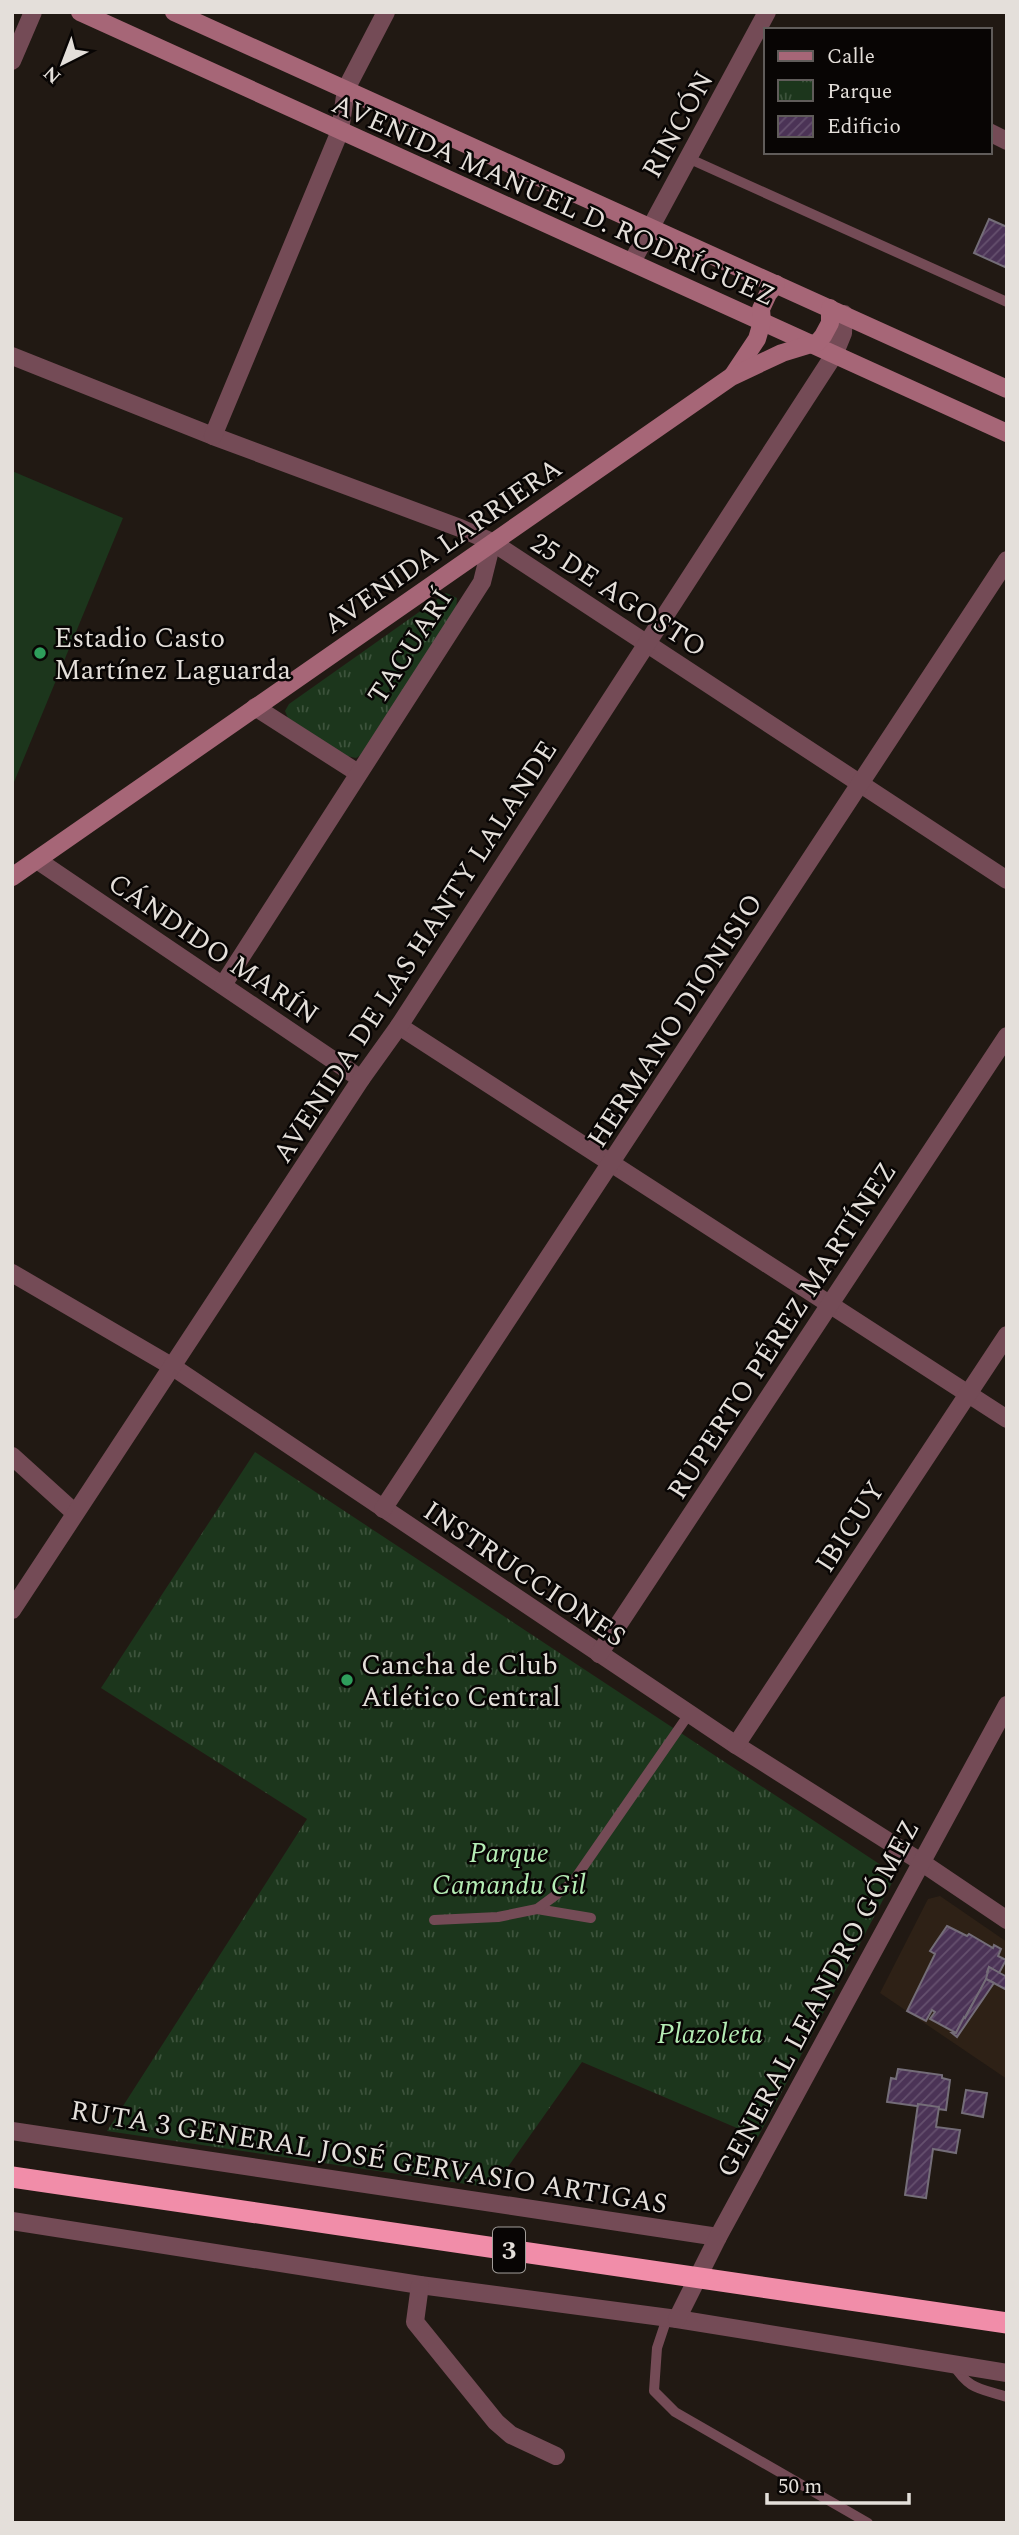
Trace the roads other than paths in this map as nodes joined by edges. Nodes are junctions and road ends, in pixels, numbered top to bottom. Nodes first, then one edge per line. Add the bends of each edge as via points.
1 (33, 12) edge
2 (80, 12) edge
3 (174, 12) edge
4 (386, 12) edge
5 (766, 22) edge
6 (12, 61) edge
7 (346, 89) junction
8 (340, 131) junction
9 (991, 133) edge
10 (1007, 141) edge
11 (690, 159) junction
12 (649, 227) junction
13 (632, 262) junction
14 (776, 284) junction
15 (1007, 302) edge
16 (837, 311) junction
17 (762, 322) junction
18 (811, 344) junction
19 (12, 355) edge
20 (834, 355) junction
21 (731, 377) junction
22 (1007, 390) edge
23 (1007, 433) edge
24 (213, 436) junction
25 (492, 542) junction
26 (1007, 560) edge
27 (647, 643) junction
28 (255, 707) junction
29 (358, 774) junction
30 (861, 784) junction
31 (37, 860) junction
32 (12, 877) edge
33 (1007, 880) edge
34 (223, 985) junction
35 (399, 1026) junction
36 (1007, 1036) edge
37 (361, 1079) junction
38 (610, 1164) junction
39 (12, 1273) edge
40 (830, 1304) junction
41 (1007, 1335) edge
42 (173, 1367) junction
43 (968, 1393) junction
44 (1007, 1419) edge
45 (12, 1456) edge
46 (383, 1509) junction
47 (75, 1513) junction
48 (12, 1609) edge
49 (599, 1654) junction
50 (1007, 1705) edge
51 (690, 1714) junction
52 (736, 1745) junction
53 (920, 1862) junction
54 (537, 1909) junction
55 (591, 1918) dead end
56 (434, 1920) dead end
57 (1007, 1920) edge
58 (12, 2131) edge
59 (12, 2177) edge
60 (12, 2221) edge
61 (718, 2237) junction
62 (698, 2276) junction
63 (420, 2285) junction
64 (672, 2318) junction
65 (1007, 2323) edge
66 (953, 2364) junction
67 (1007, 2373) edge
68 (1007, 2397) edge
69 (556, 2456) dead end
70 (868, 2523) edge

1 - 6 street
2 - 8 street, AVENIDA MANUEL D. RODRÍGUEZ
3 - 7 street, AVENIDA MANUEL D. RODRÍGUEZ
4 - 7 street
5 - 11 street, RINCÓN
7 - 8 street
7 - 12 street, AVENIDA MANUEL D. RODRÍGUEZ
8 - 13 street, AVENIDA MANUEL D. RODRÍGUEZ
8 - 24 street
9 - 10 street
11 - 12 street, RINCÓN
11 - 15 lane
12 - 13 street, RINCÓN
12 - 14 street, AVENIDA MANUEL D. RODRÍGUEZ
13 - 17 street, AVENIDA MANUEL D. RODRÍGUEZ
14 - 16 street, AVENIDA MANUEL D. RODRÍGUEZ
14 - 17 street, AVENIDA LARRIERA via 761,309
16 - 18 street via 823,336
16 - 20 street, AVENIDA DE LAS HANTY LALANDE via 843,333
16 - 22 street, AVENIDA MANUEL D. RODRÍGUEZ
17 - 18 street, AVENIDA MANUEL D. RODRÍGUEZ
17 - 21 street, AVENIDA LARRIERA via 747,356
18 - 20 street, AVENIDA MANUEL D. RODRÍGUEZ
18 - 21 street, AVENIDA LARRIERA
19 - 24 street, 25 DE AGOSTO
20 - 23 street, AVENIDA MANUEL D. RODRÍGUEZ
20 - 27 street, AVENIDA DE LAS HANTY LALANDE
21 - 25 street, AVENIDA LARRIERA
24 - 25 street, 25 DE AGOSTO
25 - 27 street, 25 DE AGOSTO
25 - 28 street, AVENIDA LARRIERA
25 - 29 street, TACUARÍ via 482,582
26 - 30 street, HERMANO DIONISIO
27 - 30 street, 25 DE AGOSTO
27 - 35 street, AVENIDA DE LAS HANTY LALANDE
28 - 29 street
28 - 31 street, AVENIDA LARRIERA
29 - 34 street, TACUARÍ
30 - 33 street, 25 DE AGOSTO
30 - 38 street, HERMANO DIONISIO
31 - 32 street, AVENIDA LARRIERA
31 - 34 street, CÁNDIDO MARÍN
34 - 37 street, CÁNDIDO MARÍN
35 - 37 street, AVENIDA DE LAS HANTY LALANDE
35 - 38 street
36 - 40 street, RUPERTO PÉREZ MARTÍNEZ
37 - 42 street, AVENIDA DE LAS HANTY LALANDE
38 - 40 street
38 - 46 street, HERMANO DIONISIO
39 - 42 street, INSTRUCCIONES
40 - 43 street
40 - 49 street, RUPERTO PÉREZ MARTÍNEZ
41 - 43 street, IBICUY
42 - 46 street, INSTRUCCIONES
42 - 47 street, AVENIDA DE LAS HANTY LALANDE
43 - 44 street
43 - 52 street, IBICUY
45 - 47 street
46 - 49 street, INSTRUCCIONES
47 - 48 street, AVENIDA DE LAS HANTY LALANDE
49 - 51 street, INSTRUCCIONES
50 - 53 street, GENERAL LEANDRO GÓMEZ
51 - 52 street, INSTRUCCIONES
51 - 54 lane via 572,1883
52 - 53 street, INSTRUCCIONES
53 - 57 street, INSTRUCCIONES
53 - 61 street, GENERAL LEANDRO GÓMEZ
54 - 55 lane
54 - 56 lane via 498,1917
58 - 61 street, RUTA 3 GENERAL JOSÉ GERVASIO ARTIGAS
59 - 62 highway, 3
60 - 63 street
61 - 62 street, GENERAL LEANDRO GÓMEZ
62 - 64 street, GENERAL LEANDRO GÓMEZ
62 - 65 highway, 3
63 - 64 street
63 - 69 street via 415,2322 496,2422 511,2435
64 - 66 street
64 - 70 lane via 657,2348 654,2391 675,2412
66 - 67 street
66 - 68 lane via 970,2385

